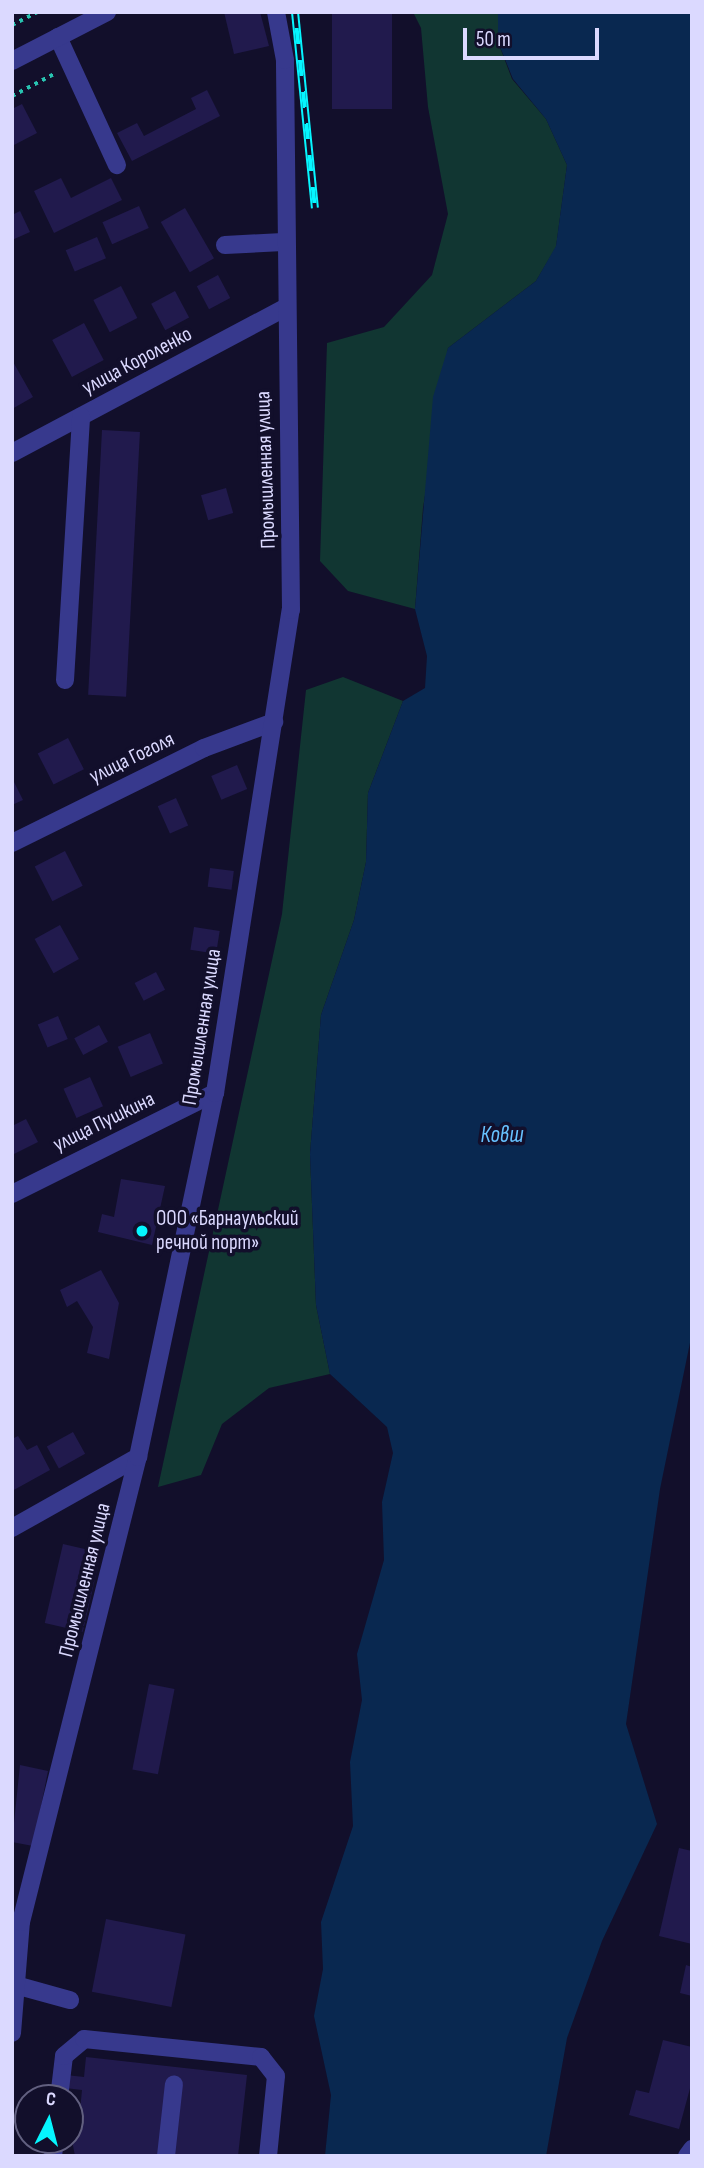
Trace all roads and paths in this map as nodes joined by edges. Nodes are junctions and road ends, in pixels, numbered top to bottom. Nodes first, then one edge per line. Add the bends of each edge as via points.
1 (37, 12) edge
2 (107, 12) edge
3 (276, 12) edge
4 (12, 25) edge
5 (58, 37) junction
6 (12, 61) edge
7 (70, 66) junction
8 (12, 96) edge
9 (117, 165) dead end
10 (283, 242) junction
11 (225, 245) dead end
12 (283, 309) junction
13 (81, 416) junction
14 (12, 453) edge
15 (65, 680) dead end
16 (274, 722) junction
17 (12, 843) edge
18 (215, 1093) junction
19 (12, 1194) edge
20 (138, 1457) junction
21 (12, 1528) edge
22 (17, 1924) edge
23 (19, 1986) junction
24 (70, 2000) dead end
25 (12, 2033) edge
26 (62, 2084) edge
27 (174, 2084) dead end
28 (692, 2149) edge
29 (166, 2156) edge
30 (268, 2156) edge
31 (687, 2156) edge

1 - 4 path
2 - 5 street
3 - 10 street, Промышленная улица via 285,60
5 - 6 street
5 - 7 street
7 - 8 path
7 - 9 street
10 - 11 street
10 - 12 street, Промышленная улица
12 - 13 street, улица Короленко
12 - 16 street, Промышленная улица via 291,610
13 - 14 street, улица Короленко
13 - 15 street
16 - 17 street, улица Гоголя via 204,748
16 - 18 street, Промышленная улица
18 - 19 street, улица Пушкина
18 - 20 street, Промышленная улица
20 - 21 street
20 - 22 street, Промышленная улица
22 - 23 street, Промышленная улица
23 - 24 street
23 - 25 street, Промышленная улица
26 - 30 street via 64,2056 84,2039 261,2057 276,2076
27 - 29 street
28 - 31 street

